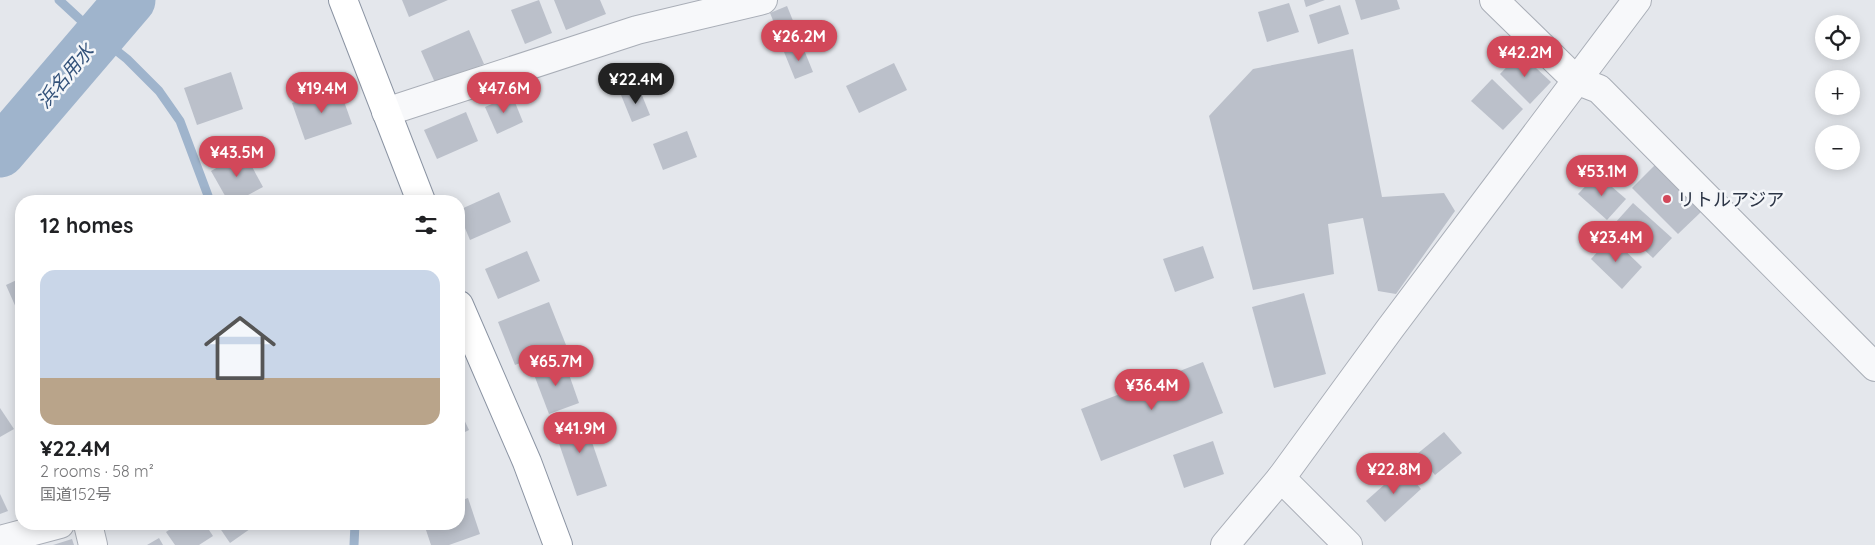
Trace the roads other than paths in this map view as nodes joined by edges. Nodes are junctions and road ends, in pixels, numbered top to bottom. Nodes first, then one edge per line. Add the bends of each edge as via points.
1 (343, 0) edge
2 (763, 0) edge
3 (1494, 0) edge
4 (1632, 7) edge
5 (1576, 80) junction
6 (386, 112) junction
7 (418, 195) edge
8 (465, 319) edge
9 (1875, 367) edge
10 (1281, 478) junction
11 (38, 530) edge
12 (89, 530) edge
13 (0, 540) edge
14 (93, 545) edge
15 (558, 545) edge
16 (1225, 545) edge
17 (1348, 545) edge

1 - 6 highway
2 - 6 street via 638,30
3 - 5 street
4 - 5 street
5 - 9 street via 1600,89
5 - 10 street
6 - 7 highway
8 - 15 highway via 527,462
10 - 16 street
10 - 17 street
11 - 13 street
12 - 14 street

